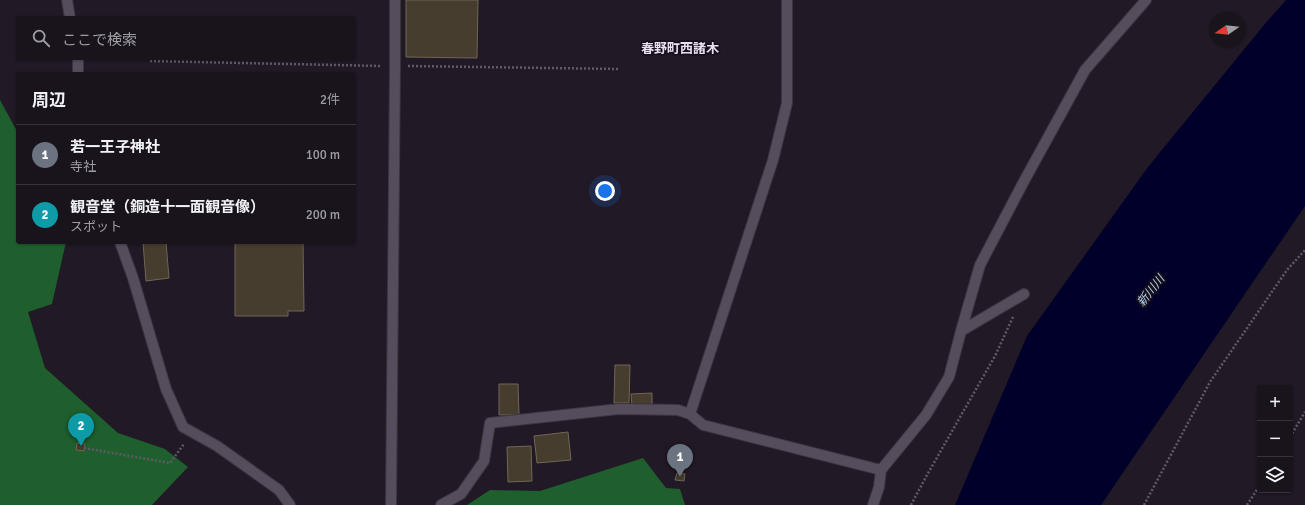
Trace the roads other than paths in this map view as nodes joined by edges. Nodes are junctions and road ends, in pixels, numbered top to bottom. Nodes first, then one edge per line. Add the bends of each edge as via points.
1 (67, 0) edge
2 (395, 0) edge
3 (787, 0) edge
4 (1146, 0) edge
5 (70, 16) edge
6 (78, 60) edge
7 (78, 72) edge
8 (121, 244) edge
9 (1024, 294) road end
10 (961, 331) junction
11 (690, 414) junction
12 (881, 470) junction
13 (290, 505) edge
14 (391, 505) edge
15 (441, 505) edge
16 (873, 505) edge

1 - 5 street
2 - 14 street
3 - 11 street via 787,103 766,182
4 - 10 street via 1085,70 980,265
6 - 7 street
8 - 13 street via 166,389 183,427 216,446 279,490
9 - 10 street
10 - 12 street via 949,377 926,415
11 - 12 street via 703,425
11 - 15 street via 678,410 619,409 490,422 484,461 461,494
12 - 16 street

